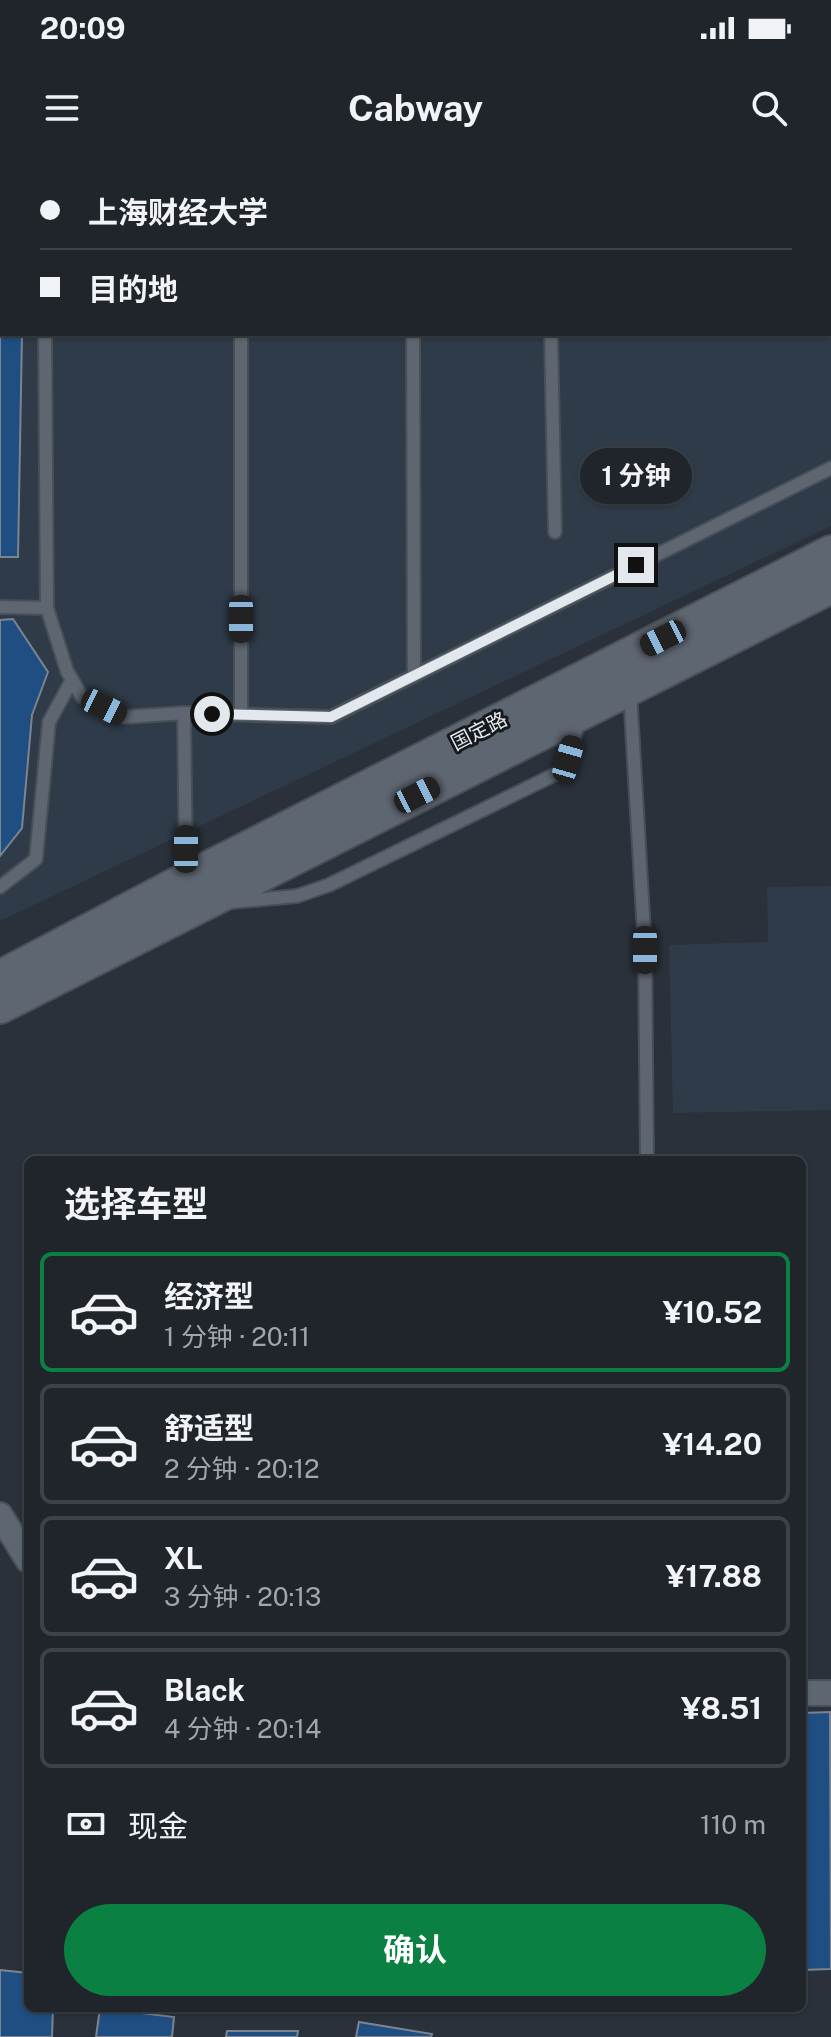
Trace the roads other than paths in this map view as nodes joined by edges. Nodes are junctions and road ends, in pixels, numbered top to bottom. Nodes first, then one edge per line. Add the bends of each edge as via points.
1 (45, 336) edge
2 (241, 336) edge
3 (413, 336) edge
4 (551, 336) edge
5 (831, 468) edge
6 (555, 532) dead end
7 (831, 553) edge
8 (831, 586) edge
9 (0, 607) edge
10 (47, 608) junction
11 (414, 676) junction
12 (72, 680) junction
13 (630, 686) junction
14 (184, 713) junction
15 (241, 714) junction
16 (0, 887) edge
17 (192, 892) junction
18 (0, 978) edge
19 (0, 1006) edge
20 (647, 1156) edge
21 (0, 1515) edge
22 (24, 1554) edge
23 (806, 1693) edge
24 (831, 1693) edge

1 - 10 lane
2 - 15 lane
3 - 11 lane
4 - 6 lane
5 - 11 lane
7 - 17 street, 国定路
8 - 13 street, 国定路
9 - 10 lane
10 - 12 lane
11 - 15 lane via 331,717
12 - 14 lane via 82,697 125,717
12 - 16 lane via 49,722 36,859
13 - 17 street, 国定路
13 - 20 lane via 645,950
14 - 15 lane
14 - 17 lane
17 - 18 street, 国定路
17 - 19 street, 国定路
21 - 22 street
23 - 24 street

